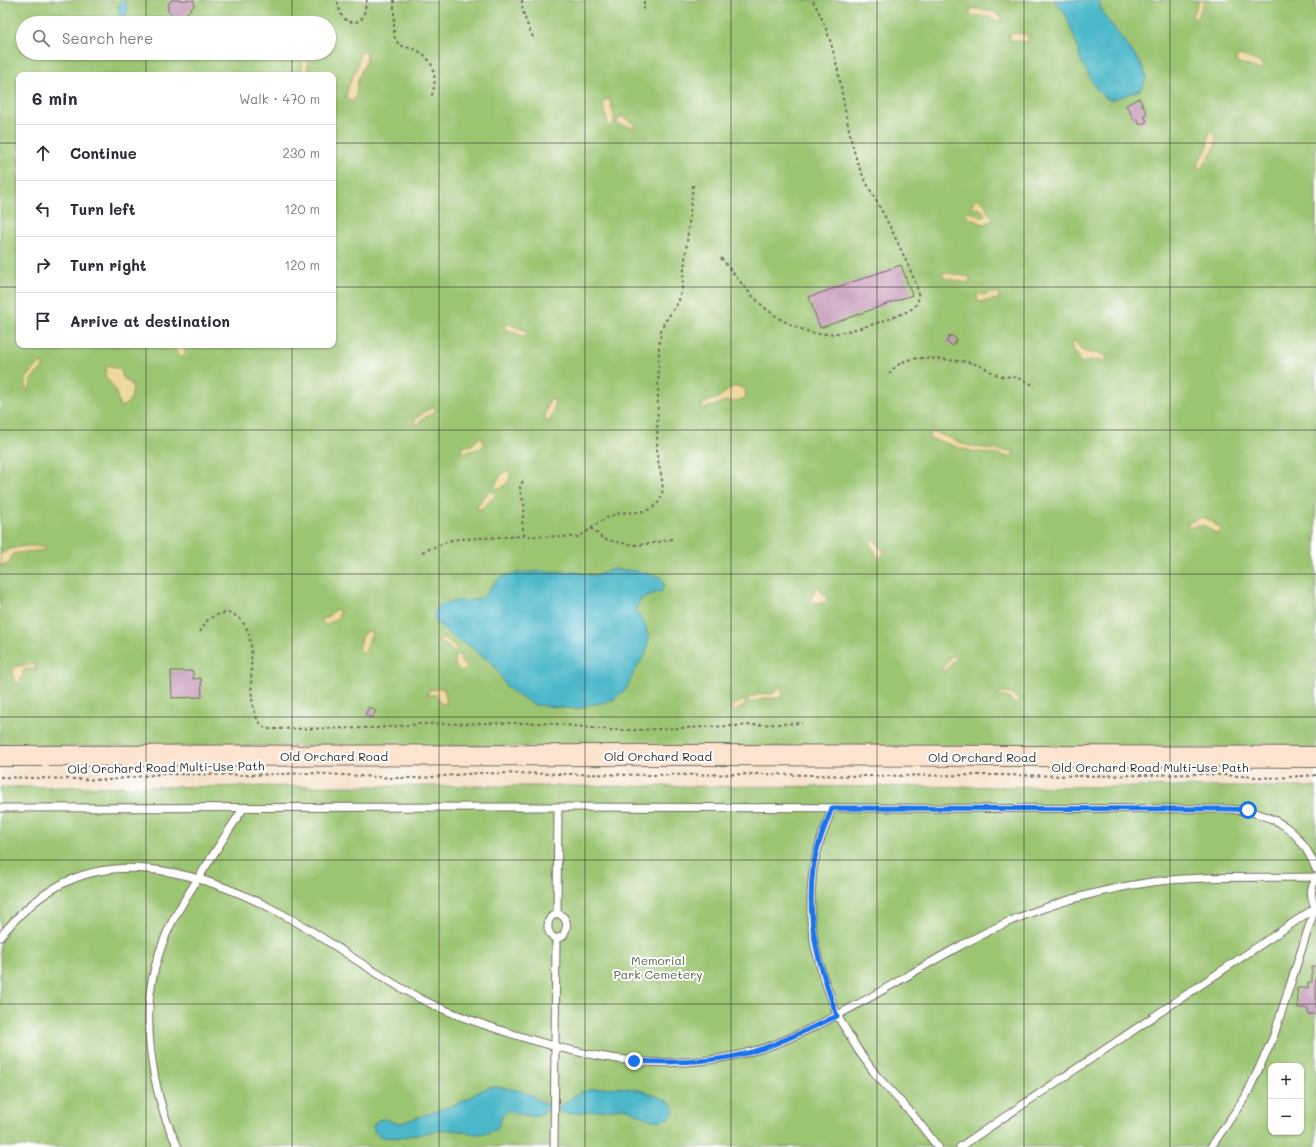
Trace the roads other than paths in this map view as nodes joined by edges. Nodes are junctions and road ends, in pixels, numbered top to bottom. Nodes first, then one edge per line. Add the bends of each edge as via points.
1 (0, 756) edge
2 (1316, 758) edge
3 (558, 807) junction
4 (0, 808) edge
5 (243, 808) junction
6 (832, 808) junction
7 (1316, 869) edge
8 (1316, 877) edge
9 (198, 878) junction
10 (1316, 880) edge
11 (1316, 909) edge
12 (557, 913) junction
13 (0, 937) edge
14 (556, 939) junction
15 (837, 1016) junction
16 (554, 1047) junction
17 (178, 1147) edge
18 (554, 1147) edge
19 (938, 1147) edge
20 (960, 1147) edge
21 (1211, 1147) edge

1 - 2 main road, Old Orchard Road
3 - 5 lane
3 - 6 lane
3 - 12 lane
4 - 5 lane
5 - 9 lane
6 - 7 lane via 1248,810 1265,815 1292,832 1303,842
6 - 15 lane via 813,868 811,920 823,976
8 - 15 lane via 1154,882 1072,900 1009,922 968,942
9 - 13 lane via 167,872 117,868 88,874 62,884 36,900
9 - 16 lane via 234,891 291,919 423,1000 490,1027
9 - 17 lane via 166,934 154,969 149,1005 154,1071 164,1112
10 - 11 lane via 1313,883 1312,899
11 - 20 lane
11 - 21 lane via 1273,1038 1246,1096
12 - 14 lane via 549,918 547,925 548,931
12 - 14 lane via 566,919 567,925 563,936
14 - 16 lane
15 - 16 lane via 763,1048 699,1062 634,1061
15 - 19 lane via 876,1075
16 - 18 lane

